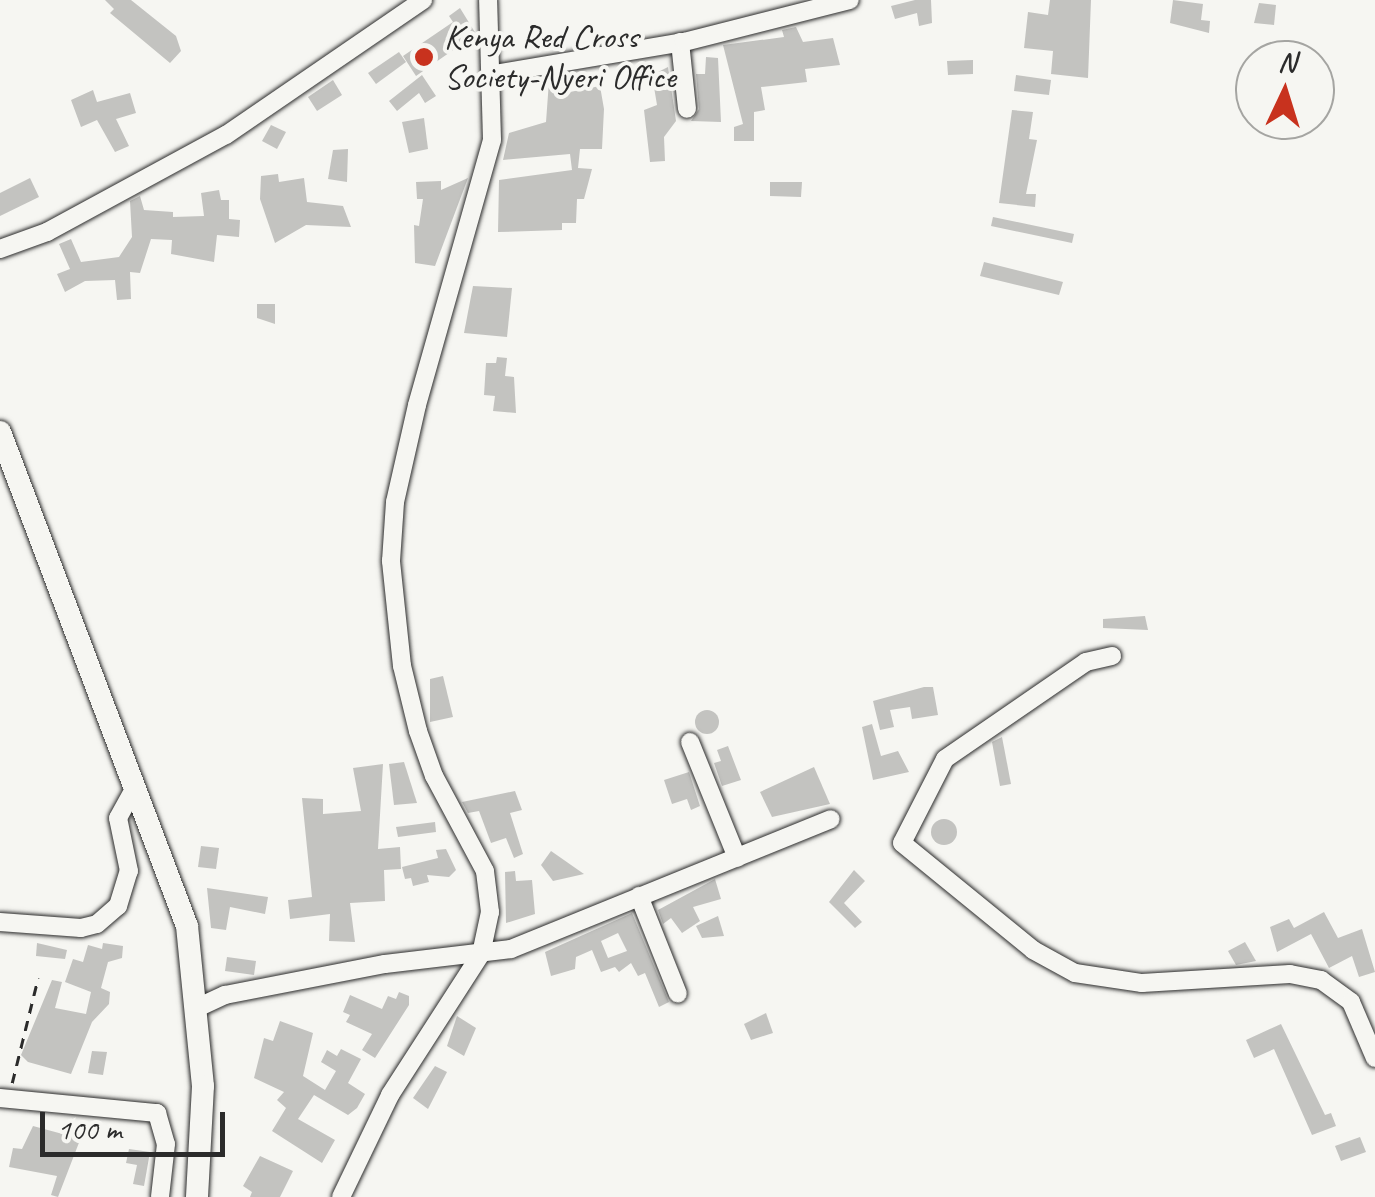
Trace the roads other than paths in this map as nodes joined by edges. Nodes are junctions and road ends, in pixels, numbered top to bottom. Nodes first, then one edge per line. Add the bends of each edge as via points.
1 (424, 0) edge
2 (488, 0) edge
3 (850, 0) edge
4 (680, 42) junction
5 (494, 74) junction
6 (687, 109) dead end
7 (0, 249) edge
8 (0, 432) edge
9 (1112, 656) dead end
10 (690, 742) dead end
11 (134, 789) junction
12 (831, 819) dead end
13 (737, 858) junction
14 (639, 896) junction
15 (0, 922) edge
16 (481, 954) junction
17 (678, 994) dead end
18 (199, 1007) junction
19 (1375, 1058) edge
20 (4, 1098) edge
21 (160, 1197) edge
22 (197, 1197) edge
23 (340, 1197) edge

1 - 7 street via 226,135 47,232
2 - 5 street
3 - 4 street
4 - 5 street
4 - 6 street
5 - 16 street via 488,162 414,416 395,502 391,561 402,666 426,758 488,880
8 - 11 main road
9 - 19 street via 1086,662 945,759 902,843 1034,950 1075,974 1142,983 1290,974 1320,980 1351,1002
10 - 13 street
11 - 15 street via 118,818 128,870 118,906 97,924 80,928
11 - 18 main road via 186,926
12 - 13 street
13 - 14 street
14 - 16 street via 512,949
14 - 17 street
16 - 18 street via 352,970 225,995
16 - 23 street via 390,1095
18 - 22 main road
20 - 21 street via 157,1113 166,1144

